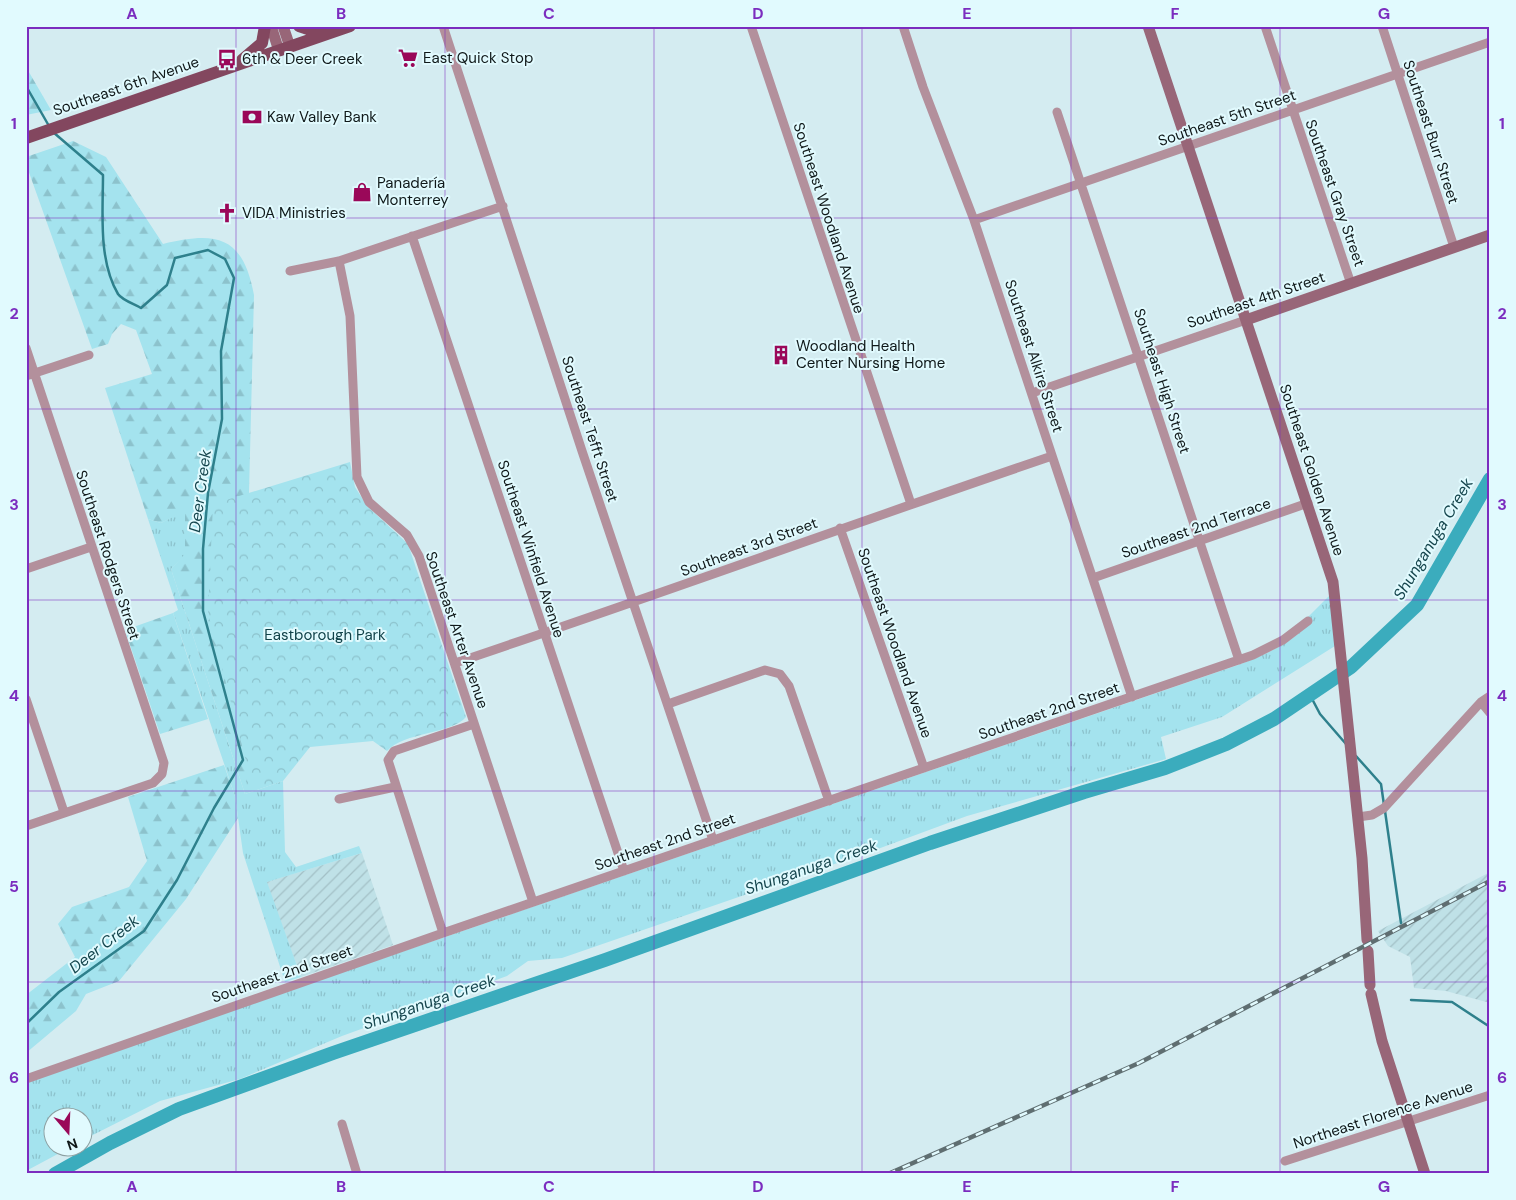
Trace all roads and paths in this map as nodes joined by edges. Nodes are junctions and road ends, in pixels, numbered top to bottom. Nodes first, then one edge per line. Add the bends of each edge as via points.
1 (266, 26) edge
2 (271, 26) edge
3 (283, 26) edge
4 (298, 26) edge
5 (349, 26) edge
6 (444, 26) edge
7 (751, 26) edge
8 (903, 26) edge
9 (1148, 26) edge
10 (1265, 26) edge
11 (1382, 26) edge
12 (1490, 42) edge
13 (285, 49) junction
14 (234, 66) junction
15 (1398, 74) junction
16 (1293, 110) junction
17 (1057, 112) dead end
18 (29, 137) edge
19 (1188, 146) junction
20 (1082, 183) junction
21 (503, 206) junction
22 (974, 220) junction
23 (1490, 235) edge
24 (412, 236) junction
25 (1454, 247) junction
26 (339, 260) junction
27 (290, 271) dead end
28 (1351, 284) junction
29 (1246, 320) junction
30 (26, 348) edge
31 (89, 355) dead end
32 (1139, 357) junction
33 (30, 375) edge
34 (1032, 393) junction
35 (1052, 456) junction
36 (1308, 503) junction
37 (911, 504) junction
38 (840, 528) junction
39 (1200, 540) junction
40 (91, 547) junction
41 (26, 570) edge
42 (1093, 578) junction
43 (634, 603) junction
44 (1308, 621) dead end
45 (544, 633) junction
46 (1240, 660) junction
47 (455, 663) junction
48 (1490, 696) edge
49 (1132, 697) junction
50 (26, 699) edge
51 (1481, 702) junction
52 (668, 704) junction
53 (1490, 713) edge
54 (474, 724) junction
55 (924, 768) junction
56 (395, 787) junction
57 (339, 799) dead end
58 (829, 801) junction
59 (64, 812) junction
60 (1358, 817) junction
61 (26, 826) edge
62 (713, 840) junction
63 (624, 871) junction
64 (533, 902) junction
65 (443, 932) junction
66 (26, 1078) edge
67 (1490, 1095) edge
68 (1408, 1121) junction
69 (342, 1124) dead end
70 (1285, 1161) dead end
71 (357, 1174) edge
72 (1425, 1174) edge

1 - 14 main road via 265,37 259,46
2 - 13 street
3 - 13 street
4 - 5 main road via 308,29
5 - 13 main road, Southeast 6th Avenue
6 - 21 street, Southeast Tefft Street
7 - 37 street, Southeast Woodland Avenue
8 - 22 street, Southeast Alkire Street
9 - 19 street, Southeast Golden Avenue
10 - 16 street, Southeast Gray Street
11 - 15 street, Southeast Burr Street
12 - 15 street, Southeast 5th Street
13 - 14 main road, Southeast 6th Avenue
14 - 18 main road, Southeast 6th Avenue
15 - 16 street, Southeast 5th Street
15 - 25 street, Southeast Burr Street
16 - 19 street, Southeast 5th Street
16 - 28 street, Southeast Gray Street
17 - 20 street, Southeast High Street
19 - 20 street, Southeast 5th Street
19 - 29 street, Southeast Golden Avenue
20 - 22 street, Southeast 5th Street
20 - 32 street, Southeast High Street
21 - 24 street
21 - 43 street, Southeast Tefft Street
22 - 34 street, Southeast Alkire Street
23 - 25 street, Southeast 4th Street
24 - 26 street
24 - 45 street, Southeast Winfield Avenue
25 - 28 street, Southeast 4th Street
26 - 27 street
26 - 47 street, Southeast Arter Avenue via 350,316 357,477 369,502 398,526 414,545
28 - 29 street, Southeast 4th Street
29 - 32 street, Southeast 4th Street
29 - 36 street, Southeast Golden Avenue
30 - 33 street, Southeast Rodgers Street
31 - 33 street
32 - 34 street, Southeast 4th Street
32 - 39 street, Southeast High Street
33 - 40 street, Southeast Rodgers Street
34 - 35 street, Southeast Alkire Street
35 - 37 street, Southeast 3rd Street
35 - 42 street, Southeast Alkire Street
36 - 39 street, Southeast 2nd Terrace
36 - 60 street, Southeast Golden Avenue via 1333,582
37 - 38 street, Southeast 3rd Street
38 - 43 street, Southeast 3rd Street
38 - 55 street, Southeast Woodland Avenue
39 - 42 street, Southeast 2nd Terrace
39 - 46 street, Southeast High Street
40 - 41 street
40 - 59 street, Southeast Rodgers Street via 164,770 153,783
42 - 49 street, Southeast Alkire Street
43 - 45 street, Southeast 3rd Street
43 - 52 street, Southeast Tefft Street
44 - 46 street, Southeast 2nd Street via 1283,640
45 - 47 street, Southeast 3rd Street
45 - 63 street, Southeast Winfield Avenue
46 - 49 street, Southeast 2nd Street
47 - 54 street, Southeast Arter Avenue
48 - 51 street
49 - 55 street, Southeast 2nd Street
50 - 59 street
51 - 53 street
51 - 60 street via 1384,808 1372,815
52 - 58 street via 766,670 780,674 790,686
52 - 62 street, Southeast Tefft Street
54 - 56 street via 394,751 388,763
54 - 64 street, Southeast Arter Avenue
55 - 58 street, Southeast 2nd Street
56 - 57 street
56 - 65 street
58 - 62 street, Southeast 2nd Street
59 - 61 street
60 - 68 street, Southeast Golden Avenue via 1371,990 1382,1041
62 - 63 street, Southeast 2nd Street
63 - 64 street, Southeast 2nd Street
64 - 65 street, Southeast 2nd Street
65 - 66 street, Southeast 2nd Street
67 - 68 street, Northeast Florence Avenue
68 - 70 street, Northeast Florence Avenue
68 - 72 street, Southeast Golden Avenue
69 - 71 street

